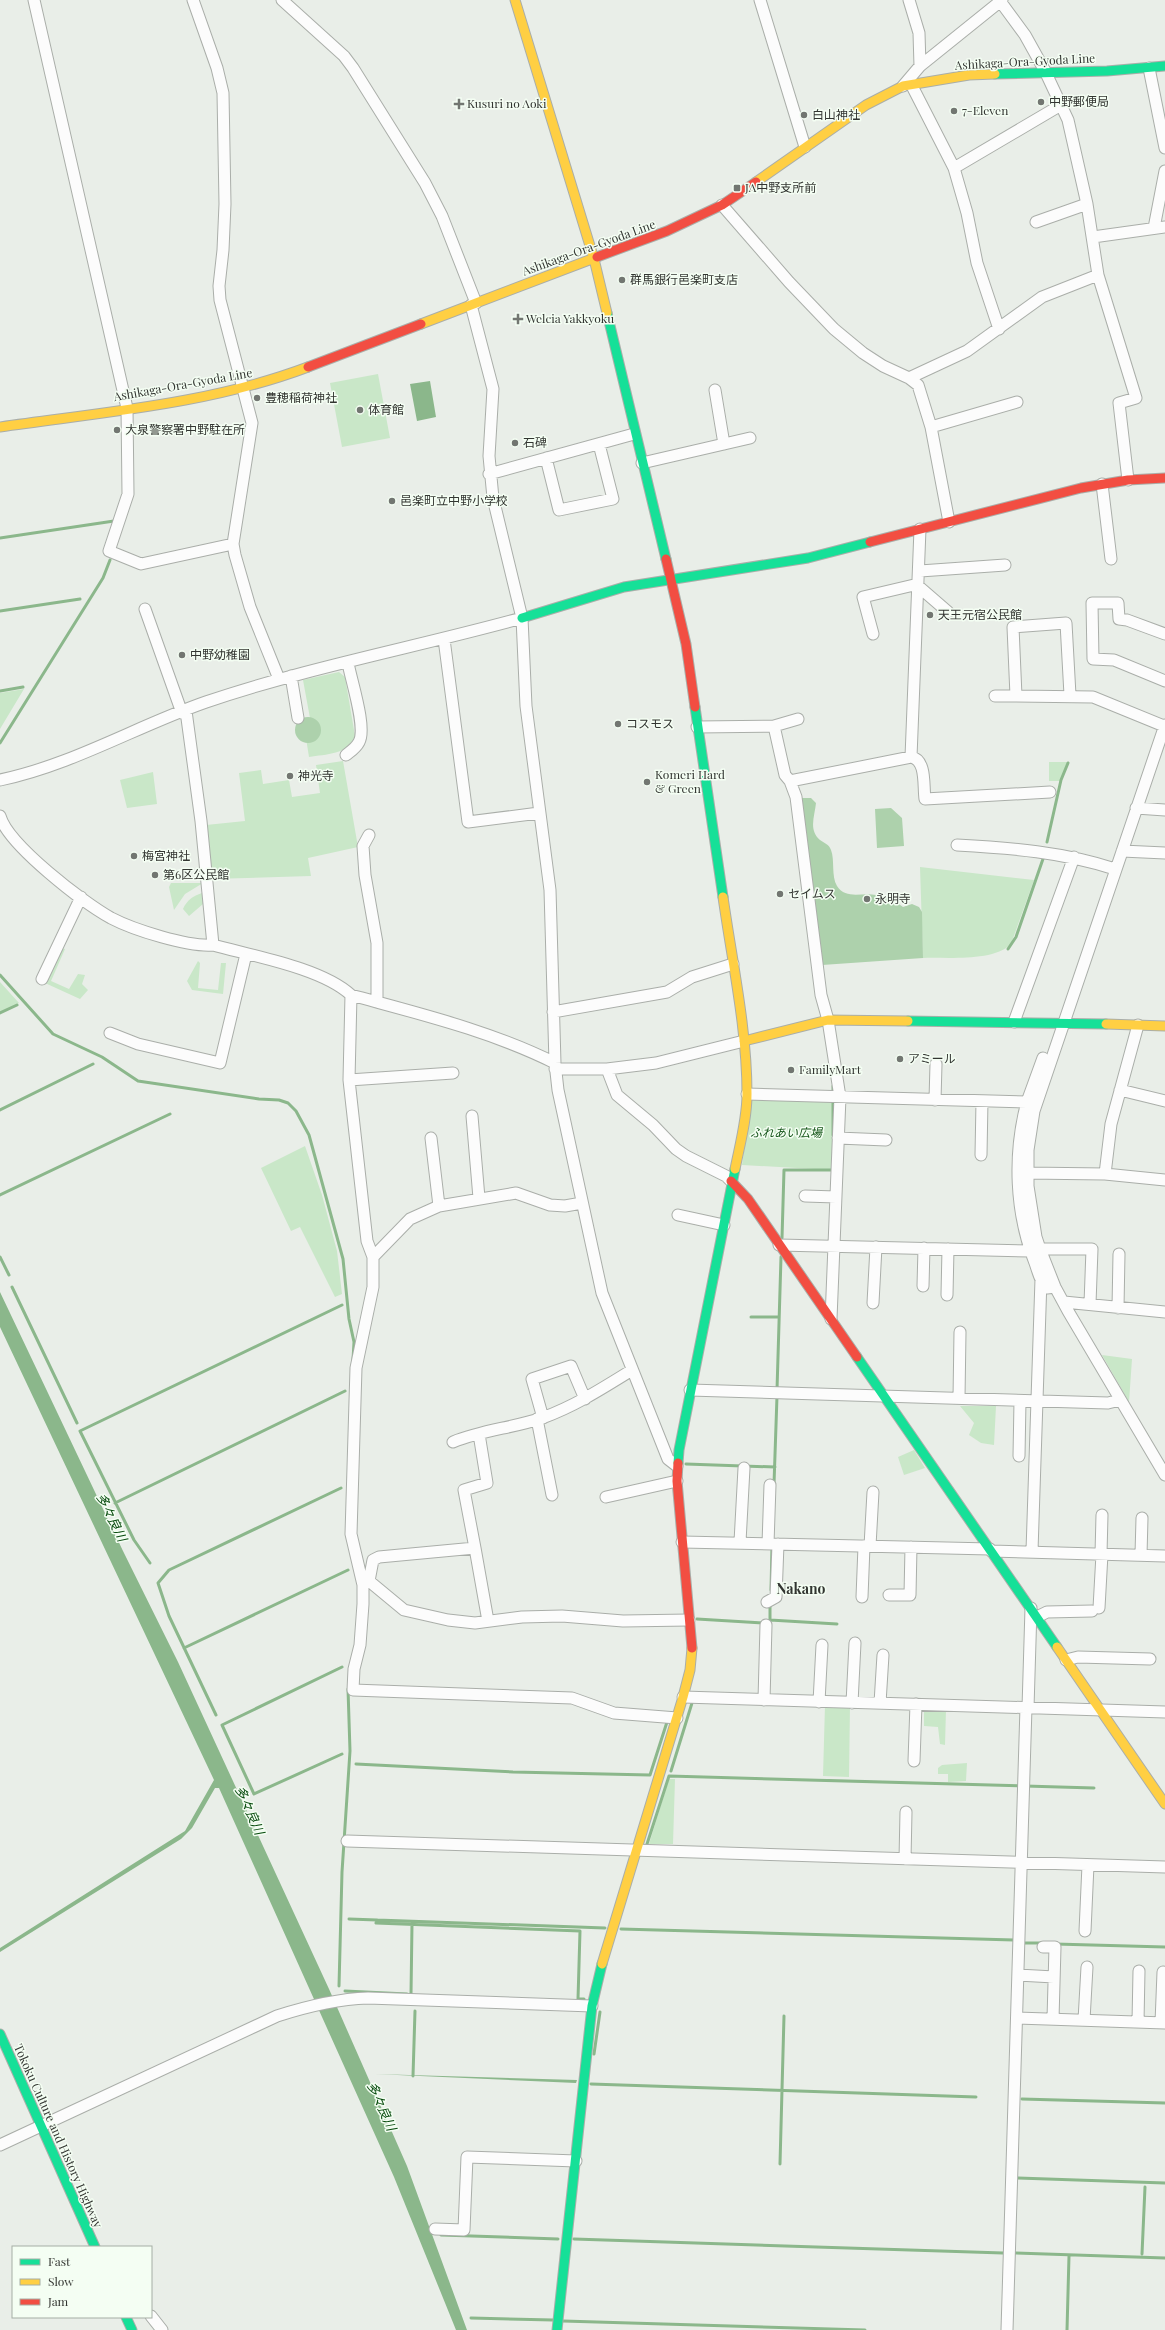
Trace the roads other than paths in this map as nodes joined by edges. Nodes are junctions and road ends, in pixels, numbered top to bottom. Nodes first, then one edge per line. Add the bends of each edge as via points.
1 (34, 0) edge
2 (193, 0) edge
3 (282, 0) edge
4 (515, 0) edge
5 (760, 0) edge
6 (909, 0) edge
7 (997, 2) edge
8 (920, 66) junction
9 (1165, 66) edge
10 (1149, 68) junction
11 (1045, 71) junction
12 (907, 85) junction
13 (1061, 105) junction
14 (805, 147) junction
15 (1165, 148) edge
16 (954, 168) junction
17 (1165, 171) edge
18 (1087, 204) junction
19 (722, 205) junction
20 (1036, 222) dead end
21 (1160, 227) edge
22 (1094, 237) junction
23 (594, 259) junction
24 (1098, 275) junction
25 (473, 304) junction
26 (999, 329) junction
27 (910, 378) junction
28 (244, 388) junction
29 (715, 390) dead end
30 (1016, 402) dead end
31 (127, 408) junction
32 (0, 427) edge
33 (931, 427) junction
34 (634, 434) junction
35 (750, 438) dead end
36 (599, 444) junction
37 (724, 444) junction
38 (546, 458) junction
39 (642, 463) junction
40 (489, 474) junction
41 (1165, 478) edge
42 (1128, 480) junction
43 (1102, 484) junction
44 (949, 522) junction
45 (920, 529) junction
46 (233, 544) junction
47 (1111, 559) dead end
48 (1005, 565) dead end
49 (920, 571) junction
50 (670, 579) junction
51 (918, 586) junction
52 (145, 609) dead end
53 (948, 612) dead end
54 (522, 618) junction
55 (873, 634) dead end
56 (1165, 634) edge
57 (444, 639) junction
58 (348, 663) junction
59 (291, 676) junction
60 (279, 679) junction
61 (1165, 681) edge
62 (1070, 695) junction
63 (995, 696) dead end
64 (1016, 696) junction
65 (184, 712) junction
66 (298, 718) dead end
67 (798, 720) dead end
68 (774, 726) junction
69 (1165, 726) edge
70 (698, 727) junction
71 (346, 755) dead end
72 (911, 757) junction
73 (0, 780) edge
74 (790, 781) junction
75 (1050, 792) dead end
76 (1136, 808) junction
77 (1165, 810) edge
78 (539, 813) junction
79 (0, 816) edge
80 (369, 835) dead end
81 (957, 845) dead end
82 (1122, 851) junction
83 (1165, 853) edge
84 (1074, 857) junction
85 (1115, 869) junction
86 (81, 897) junction
87 (213, 946) junction
88 (246, 954) junction
89 (733, 964) junction
90 (42, 980) dead end
91 (351, 995) junction
92 (377, 1002) junction
93 (553, 1012) junction
94 (828, 1020) junction
95 (1014, 1022) junction
96 (1063, 1022) junction
97 (1138, 1025) junction
98 (1165, 1026) edge
99 (110, 1033) dead end
100 (744, 1041) junction
101 (1043, 1058) dead end
102 (936, 1064) dead end
103 (555, 1066) junction
104 (607, 1069) junction
105 (453, 1073) dead end
106 (349, 1080) junction
107 (1120, 1090) junction
108 (747, 1094) junction
109 (840, 1097) junction
110 (935, 1100) junction
111 (982, 1101) junction
112 (1165, 1101) edge
113 (1027, 1102) junction
114 (472, 1116) dead end
115 (431, 1138) dead end
116 (838, 1138) junction
117 (886, 1140) dead end
118 (981, 1155) dead end
119 (1027, 1173) junction
120 (1105, 1174) junction
121 (1165, 1180) edge
122 (732, 1181) junction
123 (805, 1196) dead end
124 (836, 1197) junction
125 (479, 1198) junction
126 (582, 1203) junction
127 (439, 1206) junction
128 (678, 1215) dead end
129 (724, 1225) junction
130 (779, 1245) junction
131 (834, 1245) junction
132 (876, 1246) junction
133 (924, 1248) junction
134 (948, 1249) junction
135 (1035, 1250) junction
136 (1119, 1254) dead end
137 (373, 1257) junction
138 (1041, 1279) junction
139 (923, 1286) dead end
140 (1055, 1287) junction
141 (947, 1295) dead end
142 (1064, 1302) junction
143 (873, 1303) dead end
144 (1090, 1304) junction
145 (1118, 1308) junction
146 (1165, 1312) edge
147 (831, 1319) junction
148 (960, 1332) dead end
149 (632, 1370) junction
150 (690, 1390) junction
151 (884, 1396) junction
152 (959, 1398) junction
153 (585, 1399) junction
154 (1120, 1400) junction
155 (1020, 1401) junction
156 (1036, 1401) junction
157 (540, 1418) junction
158 (479, 1434) junction
159 (453, 1442) dead end
160 (1019, 1456) dead end
161 (1160, 1458) edge
162 (677, 1466) junction
163 (744, 1468) dead end
164 (1165, 1475) edge
165 (677, 1481) junction
166 (770, 1485) dead end
167 (873, 1492) dead end
168 (552, 1495) dead end
169 (606, 1497) dead end
170 (1102, 1515) dead end
171 (1142, 1518) dead end
172 (682, 1542) junction
173 (740, 1542) junction
174 (773, 1544) junction
175 (867, 1546) junction
176 (911, 1547) junction
177 (475, 1548) junction
178 (990, 1550) junction
179 (1032, 1551) junction
180 (1101, 1554) junction
181 (1141, 1555) junction
182 (1165, 1556) edge
183 (366, 1583) junction
184 (889, 1595) dead end
185 (862, 1597) dead end
186 (767, 1602) dead end
187 (1030, 1608) junction
188 (1037, 1617) junction
189 (689, 1620) junction
190 (488, 1621) junction
191 (766, 1625) dead end
192 (855, 1643) dead end
193 (822, 1645) dead end
194 (883, 1654) dead end
195 (1150, 1659) dead end
196 (1066, 1660) junction
197 (683, 1697) junction
198 (764, 1700) junction
199 (819, 1702) junction
200 (852, 1703) junction
201 (880, 1703) junction
202 (916, 1704) junction
203 (1027, 1708) junction
204 (1099, 1710) junction
205 (1165, 1712) edge
206 (677, 1718) junction
207 (914, 1761) dead end
208 (1165, 1804) edge
209 (906, 1812) dead end
210 (347, 1841) dead end
211 (636, 1851) junction
212 (905, 1859) junction
213 (1021, 1863) junction
214 (1088, 1865) junction
215 (1165, 1867) edge
216 (1085, 1931) dead end
217 (1043, 1947) dead end
218 (1087, 1967) dead end
219 (1139, 1971) dead end
220 (1163, 1972) dead end
221 (1018, 1975) junction
222 (1054, 1977) junction
223 (592, 2006) junction
224 (1017, 2018) junction
225 (1053, 2019) junction
226 (1084, 2020) junction
227 (1138, 2022) junction
228 (1163, 2023) edge
229 (0, 2034) edge
230 (40, 2126) junction
231 (0, 2144) edge
232 (576, 2161) junction
233 (435, 2230) dead end
234 (95, 2246) edge
235 (152, 2317) edge
236 (126, 2318) edge
237 (132, 2330) edge
238 (162, 2330) edge
239 (557, 2330) edge
240 (1007, 2330) edge

1 - 31 street
2 - 28 street via 223,93 225,204 219,286 220,300
3 - 25 street via 344,56 353,68 425,183 442,216
4 - 23 main road
5 - 14 street
6 - 8 street via 919,33
7 - 8 street
7 - 11 street via 1026,35
8 - 12 street
9 - 10 main road, Ashikaga-Ora-Gyoda Line
10 - 11 main road, Ashikaga-Ora-Gyoda Line
10 - 15 street
11 - 12 main road, Ashikaga-Ora-Gyoda Line via 969,75
11 - 13 street
12 - 14 main road, Ashikaga-Ora-Gyoda Line via 866,105
12 - 16 street
13 - 16 street
13 - 18 street via 1068,120
14 - 19 main road, Ashikaga-Ora-Gyoda Line
16 - 26 street via 967,213 977,263
17 - 21 street
18 - 20 street
18 - 22 street
19 - 23 main road, Ashikaga-Ora-Gyoda Line via 667,231
19 - 27 street via 834,329 883,366
21 - 22 street
22 - 24 street
23 - 25 main road, Ashikaga-Ora-Gyoda Line
23 - 34 main road
24 - 26 street via 1042,297
24 - 42 street via 1136,398 1119,402
25 - 28 main road, Ashikaga-Ora-Gyoda Line via 286,375
25 - 40 street via 493,389
26 - 27 street via 967,351
27 - 33 street via 918,385
28 - 31 main road, Ashikaga-Ora-Gyoda Line
28 - 46 street via 252,423
29 - 37 street
30 - 33 street
31 - 32 main road, Ashikaga-Ora-Gyoda Line
31 - 46 street via 128,494 109,551 141,564
33 - 44 street
34 - 36 street
34 - 39 main road
35 - 37 street
36 - 38 street
36 - 38 street via 613,499 559,510
37 - 39 street
38 - 40 street
39 - 50 main road
40 - 54 street
41 - 42 main road
42 - 43 main road
43 - 44 main road
43 - 47 street
44 - 45 main road
45 - 49 street
45 - 50 main road via 808,558
46 - 60 street via 250,607
48 - 49 street
49 - 51 street
50 - 54 main road via 624,588
50 - 70 main road via 686,644
51 - 53 street
51 - 55 street via 909,585 863,597
51 - 72 street
52 - 65 street
54 - 57 street
54 - 78 street via 526,706
56 - 61 street via 1119,619 1118,603 1092,604 1093,659 1114,660
57 - 58 street
57 - 78 street via 468,822
58 - 59 street
58 - 71 street via 361,727 360,741
59 - 60 street
59 - 66 street
60 - 65 street
62 - 64 street
62 - 64 street via 1066,623 1013,627
62 - 69 street via 1093,697
63 - 64 street
65 - 73 street via 77,755
65 - 87 street via 201,821
67 - 68 street
68 - 70 street
68 - 74 street via 785,775
69 - 76 street
70 - 89 main road
72 - 74 street
72 - 75 street via 917,758 921,763 925,799
74 - 94 street via 796,797 821,995
76 - 77 street
76 - 82 street
78 - 93 street via 550,890
79 - 86 street via 6,830 22,848
80 - 92 street via 363,846 365,875 377,943
81 - 84 street via 1023,849
82 - 83 street
82 - 85 street
84 - 85 street
84 - 95 street
85 - 96 street
86 - 87 street via 112,918 133,926 200,946
86 - 90 street
87 - 88 street
88 - 91 street via 315,974 341,986
88 - 99 street via 220,1063 138,1044
89 - 93 street via 692,977 667,992
89 - 100 main road
91 - 92 street
91 - 106 street
92 - 103 street via 526,1049
93 - 103 street
94 - 95 main road
94 - 100 main road
94 - 109 street
95 - 96 main road
96 - 97 main road
96 - 119 street via 1034,1111
97 - 98 main road
97 - 107 street
100 - 104 street via 656,1063
100 - 108 main road
101 - 113 street
102 - 110 street
103 - 104 street
103 - 126 street
104 - 122 street via 617,1095 653,1125 676,1149
105 - 106 street
106 - 137 street via 367,1241
107 - 112 street
107 - 120 street via 1111,1124
108 - 109 street
108 - 122 main road via 745,1121
109 - 110 street
109 - 116 street
110 - 111 street
111 - 113 street
111 - 118 street
113 - 135 street via 1020,1134 1018,1172 1021,1212
114 - 125 street
115 - 127 street
116 - 117 street
116 - 124 street
119 - 120 street
119 - 135 street via 1036,1237
120 - 121 street
122 - 129 main road
122 - 130 main road via 748,1199
123 - 124 street
124 - 131 street
125 - 126 street via 516,1193 550,1205
125 - 127 street
126 - 149 street via 602,1293
127 - 137 street via 410,1218
128 - 129 street
129 - 150 main road
130 - 131 street
130 - 147 main road
131 - 132 street
131 - 147 street
132 - 133 street
132 - 143 street
133 - 134 street
133 - 139 street
134 - 135 street
134 - 141 street
135 - 138 street
135 - 140 street
135 - 144 street via 1092,1249
136 - 145 street
137 - 183 street via 372,1294 356,1368 351,1478 351,1534
138 - 140 street via 1047,1288
138 - 156 street
140 - 142 street
142 - 144 street
142 - 154 street
144 - 145 street
145 - 146 street
147 - 151 main road
148 - 152 street
149 - 153 street
149 - 162 street via 668,1459
150 - 151 street
150 - 162 main road
151 - 152 street
151 - 178 main road
152 - 155 street
153 - 157 street
153 - 157 street via 571,1366 532,1379
154 - 156 street via 1108,1403
154 - 161 street
155 - 156 street
155 - 160 street
156 - 179 street
157 - 158 street
157 - 168 street
158 - 159 street
158 - 177 street via 487,1483 464,1490
161 - 164 street
162 - 165 main road
163 - 173 street
165 - 169 street
165 - 172 main road
166 - 174 street
167 - 175 street
170 - 180 street
171 - 181 street
172 - 173 street
172 - 189 main road
173 - 174 street
174 - 175 street
174 - 186 street via 776,1597
175 - 176 street
175 - 185 street
176 - 178 street
176 - 184 street via 910,1596
177 - 183 street via 379,1557 374,1560
177 - 190 street
178 - 179 street
178 - 187 main road
179 - 180 street
180 - 181 street
180 - 188 street via 1096,1610 1047,1612
181 - 182 street
183 - 190 street via 404,1610 448,1620 475,1623
183 - 206 street via 353,1690 572,1698 614,1713
187 - 188 main road
187 - 203 street
188 - 196 main road
189 - 190 street via 623,1621 562,1616
189 - 197 main road via 692,1651
191 - 198 street
192 - 200 street
193 - 199 street
194 - 201 street
195 - 196 street via 1078,1657
196 - 204 main road
197 - 198 street
197 - 206 main road
198 - 199 street
199 - 200 street
200 - 201 street
201 - 202 street
202 - 203 street
202 - 207 street
203 - 204 street
203 - 213 street
204 - 205 street
204 - 208 main road
206 - 211 main road
209 - 212 street
210 - 211 street
211 - 212 street
211 - 223 main road via 606,1946
212 - 213 street
213 - 214 street
213 - 221 street
214 - 215 street
214 - 216 street
217 - 222 street via 1055,1947
218 - 226 street
219 - 227 street
220 - 228 street
221 - 222 street
221 - 224 street
222 - 225 street
223 - 230 street via 368,1998 335,2000 307,2006 277,2016
223 - 232 main road
224 - 225 street
224 - 240 street
225 - 226 street
226 - 227 street
227 - 228 street
229 - 230 main road, Tokoku Culture and History Highway
230 - 231 street
230 - 234 main road, Tokoku Culture and History Highway
232 - 233 street via 467,2158 464,2230
232 - 239 main road
235 - 238 street
236 - 237 main road

